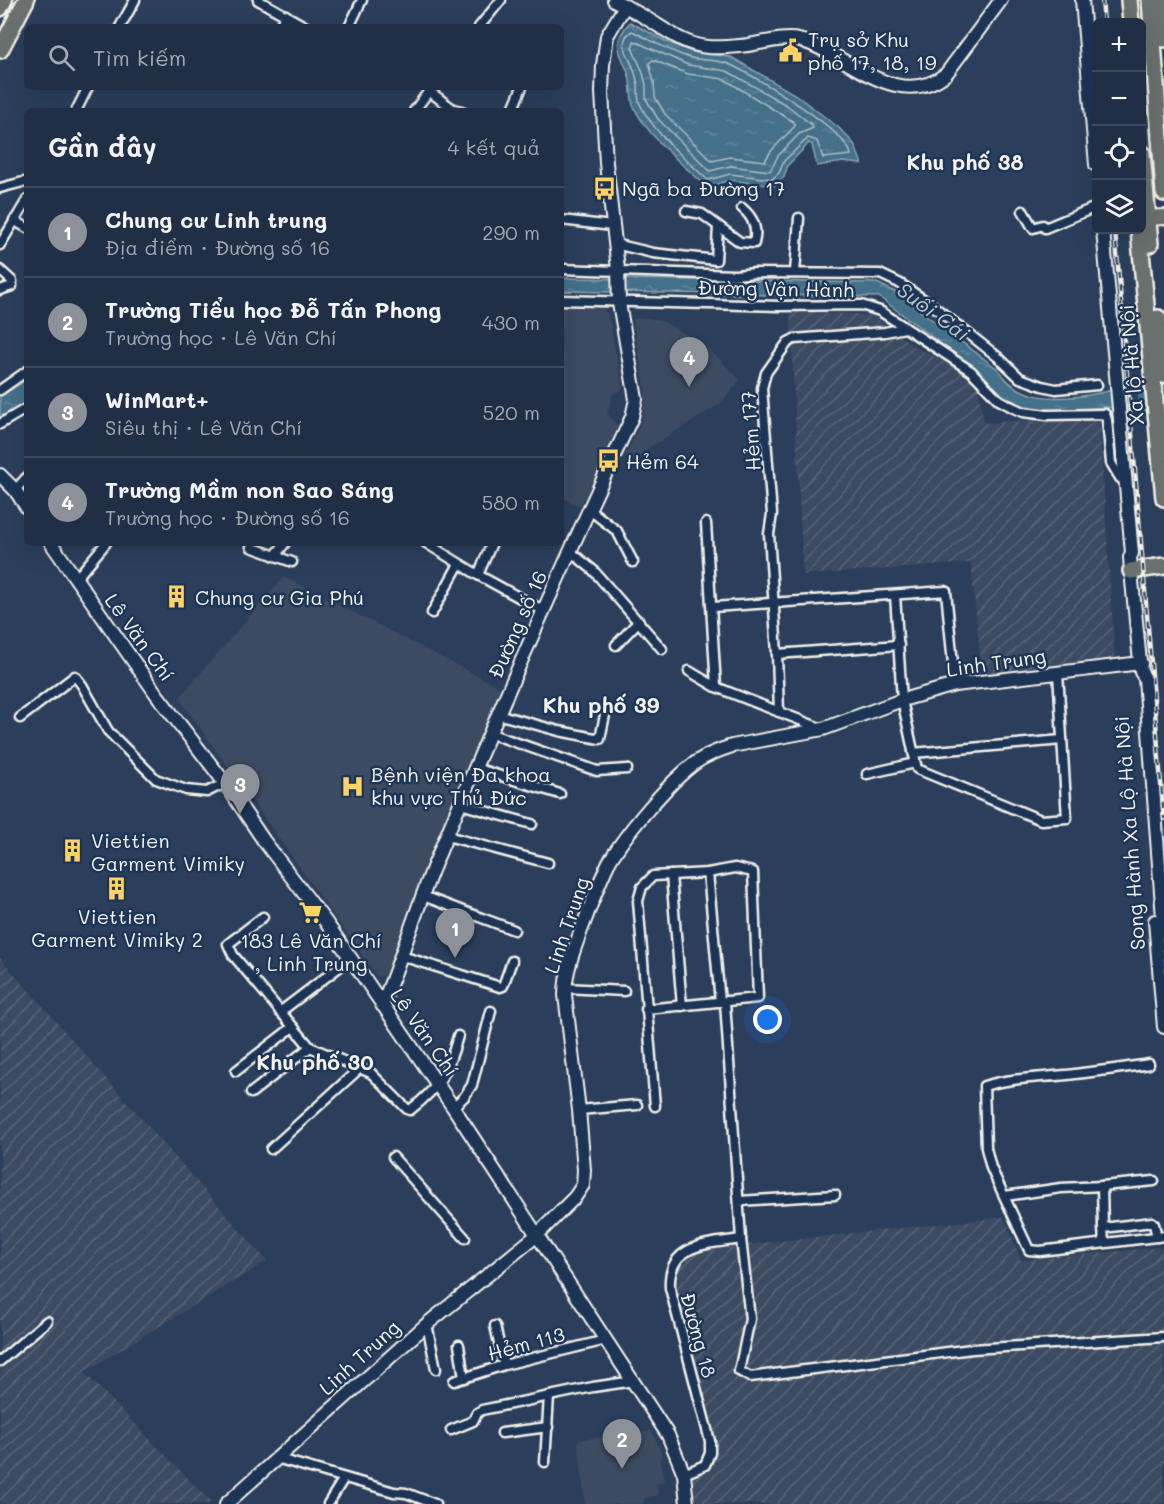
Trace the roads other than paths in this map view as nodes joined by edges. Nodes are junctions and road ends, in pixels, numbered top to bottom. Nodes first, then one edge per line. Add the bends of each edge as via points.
1 (4, 0) edge
2 (19, 0) edge
3 (26, 0) edge
4 (135, 0) edge
5 (258, 0) edge
6 (362, 0) edge
7 (501, 0) edge
8 (1001, 0) edge
9 (1082, 0) edge
10 (1129, 0) edge
11 (1150, 0) edge
12 (1162, 0) edge
13 (619, 3) edge
14 (0, 8) edge
15 (286, 15) junction
16 (1131, 18) edge
17 (122, 24) edge
18 (281, 24) edge
19 (301, 24) edge
20 (350, 24) edge
21 (481, 24) edge
22 (0, 36) edge
23 (1164, 39) edge
24 (0, 50) edge
25 (86, 90) edge
26 (430, 90) edge
27 (432, 90) edge
28 (521, 90) edge
29 (78, 108) edge
30 (416, 108) edge
31 (452, 108) edge
32 (513, 108) edge
33 (1093, 126) edge
34 (24, 182) edge
35 (0, 188) edge
36 (1164, 196) edge
37 (1146, 200) edge
38 (24, 205) edge
39 (742, 208) dead end
40 (1092, 209) edge
41 (686, 211) dead end
42 (1023, 211) dead end
43 (1164, 217) edge
44 (799, 218) dead end
45 (14, 220) junction
46 (564, 220) edge
47 (1146, 220) edge
48 (24, 226) edge
49 (612, 226) junction
50 (718, 227) junction
51 (1098, 234) edge
52 (1103, 234) edge
53 (1144, 234) edge
54 (615, 244) junction
55 (0, 245) edge
56 (564, 268) edge
57 (0, 270) edge
58 (618, 273) junction
59 (795, 273) junction
60 (0, 290) edge
61 (618, 299) junction
62 (564, 300) edge
63 (905, 327) junction
64 (1155, 340) junction
65 (1112, 351) junction
66 (24, 373) edge
67 (1164, 384) edge
68 (1097, 385) dead end
69 (0, 390) edge
70 (24, 410) edge
71 (0, 424) edge
72 (1118, 429) junction
73 (0, 476) edge
74 (1120, 478) junction
75 (24, 480) edge
76 (15, 490) junction
77 (1164, 498) edge
78 (24, 504) edge
79 (590, 510) junction
80 (706, 524) dead end
81 (53, 546) edge
82 (103, 546) edge
83 (283, 546) edge
84 (431, 546) edge
85 (491, 546) edge
86 (251, 547) dead end
87 (571, 552) junction
88 (275, 556) junction
89 (291, 562) dead end
90 (633, 562) dead end
91 (459, 564) junction
92 (1131, 564) junction
93 (1164, 566) edge
94 (478, 575) junction
95 (75, 580) junction
96 (896, 595) junction
97 (774, 603) junction
98 (713, 607) junction
99 (544, 611) junction
100 (432, 614) dead end
101 (639, 621) junction
102 (616, 645) dead end
103 (899, 645) junction
104 (662, 649) dead end
105 (777, 654) junction
106 (1141, 668) junction
107 (688, 671) dead end
108 (1058, 673) junction
109 (955, 685) junction
110 (716, 687) junction
111 (902, 700) junction
112 (606, 710) dead end
113 (779, 712) junction
114 (497, 714) junction
115 (20, 718) dead end
116 (823, 729) junction
117 (489, 733) junction
118 (1062, 740) junction
119 (913, 753) junction
120 (915, 763) junction
121 (475, 768) junction
122 (627, 769) dead end
123 (867, 774) dead end
124 (225, 783) junction
125 (560, 794) dead end
126 (460, 804) junction
127 (532, 824) dead end
128 (447, 836) junction
129 (548, 862) dead end
130 (708, 873) junction
131 (671, 875) junction
132 (423, 896) junction
133 (263, 917) dead end
134 (514, 930) dead end
135 (1164, 932) edge
136 (402, 956) junction
137 (351, 958) junction
138 (512, 961) dead end
139 (565, 988) junction
140 (624, 991) dead end
141 (722, 1002) junction
142 (382, 1005) junction
143 (682, 1006) junction
144 (646, 1010) junction
145 (491, 1011) dead end
146 (280, 1012) junction
147 (293, 1027) junction
148 (1164, 1027) edge
149 (458, 1036) dead end
150 (310, 1047) junction
151 (1149, 1064) dead end
152 (359, 1069) junction
153 (236, 1071) dead end
154 (437, 1085) junction
155 (251, 1093) dead end
156 (637, 1105) dead end
157 (655, 1106) dead end
158 (453, 1107) junction
159 (579, 1110) junction
160 (271, 1149) dead end
161 (393, 1156) dead end
162 (1154, 1181) dead end
163 (1102, 1186) junction
164 (835, 1195) dead end
165 (1005, 1196) junction
166 (739, 1201) junction
167 (1103, 1227) junction
168 (536, 1236) junction
169 (1161, 1237) edge
170 (465, 1238) dead end
171 (741, 1239) junction
172 (1104, 1243) junction
173 (46, 1321) dead end
174 (427, 1324) junction
175 (495, 1326) dead end
176 (1164, 1337) edge
177 (606, 1340) junction
178 (459, 1345) dead end
179 (0, 1361) edge
180 (504, 1365) junction
181 (436, 1369) dead end
182 (464, 1378) junction
183 (454, 1381) dead end
184 (634, 1381) junction
185 (549, 1396) junction
186 (548, 1427) junction
187 (451, 1430) dead end
188 (502, 1433) dead end
189 (276, 1458) junction
190 (545, 1462) dead end
191 (684, 1473) junction
192 (344, 1478) junction
193 (226, 1504) edge
194 (328, 1504) edge
195 (435, 1504) edge
196 (687, 1504) edge

1 - 14 highway
2 - 22 highway
3 - 24 highway
4 - 17 street
5 - 15 street
6 - 20 street
7 - 21 street
8 - 13 street via 946,74 917,87 869,76 799,40 741,46 698,45 681,40
9 - 33 street
10 - 16 highway
11 - 36 highway
12 - 23 highway
13 - 49 street, Đường số 16 via 607,36 602,92
15 - 18 street
15 - 19 street
25 - 29 street
26 - 30 street
27 - 31 street
28 - 32 street
34 - 35 street
36 - 37 main road
38 - 45 street
39 - 50 street via 754,221 754,243 740,242
40 - 42 street via 1045,228 1034,228
41 - 50 street via 702,214
43 - 47 main road
44 - 59 street
45 - 48 street
45 - 55 street
46 - 49 street
49 - 54 street, Đường số 16
50 - 54 street via 716,260
51 - 65 street, Song Hành Xa Lộ Hà Nội
52 - 65 street, Song Hành Xa Lộ Hà Nội
53 - 64 highway, Xa lộ Hà Nội
54 - 58 street, Đường số 16
56 - 58 street, Đường Vận Hành
57 - 60 street via 12,281 12,286
58 - 59 street, Đường Vận Hành
58 - 61 street, Đường số 16
59 - 68 street, Đường Vận Hành via 889,277 932,305 1020,378 1056,389
61 - 62 street, Đường Vận Hành
61 - 63 street, Đường Vận Hành via 779,306 861,305 880,311
61 - 79 street, Đường số 16 via 636,399 632,417
63 - 74 street, Đường Vận Hành via 971,372 999,400 1023,412 1105,414 1111,464
63 - 97 street, Hẻm 177 via 795,339 788,342 763,379
64 - 67 highway, Xa lộ Hà Nội
64 - 77 highway, Xa lộ Hà Nội
65 - 72 street, Song Hành Xa Lộ Hà Nội
66 - 69 street
70 - 71 street
72 - 74 street, Song Hành Xa Lộ Hà Nội
72 - 92 street, Song Hành Xa Lộ Hà Nội
73 - 76 street
74 - 92 street, Song Hành Xa Lộ Hà Nội via 1126,554
75 - 76 street
76 - 78 street
79 - 87 street, Đường số 16
79 - 90 street via 617,531
80 - 98 street
81 - 95 street, Lê Văn Chí
82 - 95 street
83 - 88 street
84 - 91 street
85 - 94 street
86 - 88 street
87 - 99 street, Đường số 16
87 - 101 street via 594,570
88 - 89 street
91 - 94 street
91 - 100 street
92 - 93 highway
92 - 106 street, Song Hành Xa Lộ Hà Nội
94 - 99 street
95 - 124 street, Lê Văn Chí
96 - 97 street
96 - 103 street
96 - 109 street via 946,591
97 - 98 street
97 - 105 street, Hẻm 177
98 - 110 street
99 - 114 street, Đường số 16
101 - 102 street
101 - 104 street
103 - 105 street
103 - 111 street
105 - 113 street, Hẻm 177
106 - 108 street, Linh Trung
106 - 135 street, Song Hành Xa Lộ Hà Nội via 1145,678
106 - 148 street, Song Hành Xa Lộ Hà Nội via 1138,679
107 - 110 street
108 - 109 street, Linh Trung
108 - 118 street
109 - 111 street, Linh Trung
110 - 113 street
111 - 116 street, Linh Trung
111 - 119 street
112 - 114 street via 600,739
113 - 116 street
114 - 117 street, Đường số 16
115 - 124 street via 75,676 108,731 156,779 186,790 207,792
116 - 139 street, Linh Trung via 718,750 682,774 635,826 609,864 575,947
117 - 121 street, Đường số 16
117 - 122 street via 597,771
118 - 119 street
118 - 120 street via 1067,818 1041,820 917,769
119 - 120 street
120 - 123 street
121 - 125 street
121 - 126 street, Đường số 16
124 - 137 street, Lê Văn Chí
126 - 127 street
126 - 128 street, Đường số 16
128 - 129 street
128 - 132 street, Đường số 16
130 - 131 street
130 - 141 street
130 - 141 street via 735,868 753,872 758,998
131 - 143 street
131 - 144 street via 653,876 642,888 638,901
132 - 134 street
132 - 136 street, Đường số 16
133 - 146 street via 228,945
136 - 138 street via 500,987
136 - 142 street, Đường số 16
137 - 142 street, Lê Văn Chí
137 - 146 street
139 - 140 street
139 - 159 street, Linh Trung
141 - 143 street
141 - 166 street
142 - 154 street, Lê Văn Chí
143 - 144 street
144 - 157 street
145 - 158 street via 472,1084
146 - 147 street
147 - 150 street
147 - 153 street
149 - 154 street via 450,1066
150 - 152 street
150 - 155 street
151 - 165 street via 984,1086 986,1148
152 - 154 street via 371,1073 408,1110
152 - 160 street
154 - 158 street, Lê Văn Chí
156 - 159 street
158 - 168 street, Lê Văn Chí
159 - 168 street, Linh Trung via 583,1185
161 - 170 street
162 - 163 street
163 - 165 street
163 - 167 street
164 - 166 street
165 - 172 street via 1029,1250
166 - 171 street
167 - 169 street via 1152,1222
167 - 172 street
168 - 174 street, Linh Trung
168 - 177 street, Lê Văn Chí
169 - 172 street
171 - 176 street via 750,1319 739,1371 750,1377 972,1349
171 - 191 street, Đường 18 via 689,1249 678,1258 670,1274 669,1288 710,1441 705,1465
173 - 179 street
174 - 181 street
174 - 189 street, Linh Trung
175 - 180 street
177 - 180 street, Hẻm 113
177 - 184 street, Lê Văn Chí
178 - 182 street
180 - 182 street, Hẻm 113
182 - 183 street, Hẻm 113
184 - 185 street
184 - 191 street, Lê Văn Chí via 668,1435
185 - 186 street
185 - 187 street via 482,1410 473,1421
186 - 188 street
186 - 190 street
189 - 192 street
189 - 193 street, Linh Trung
191 - 196 street, Lê Văn Chí
192 - 194 street
192 - 195 street

